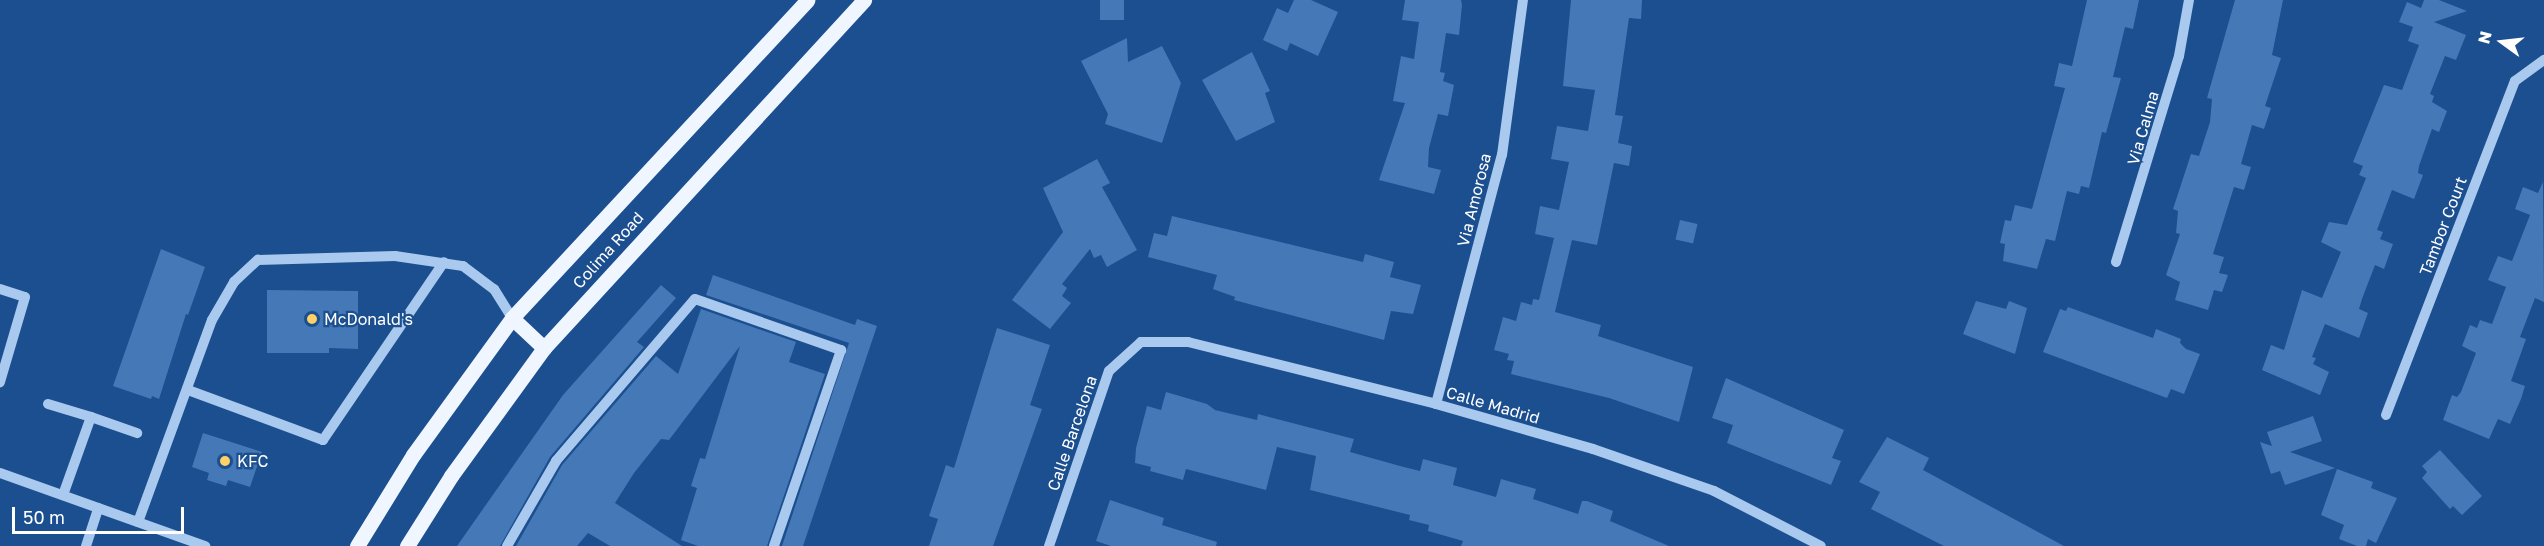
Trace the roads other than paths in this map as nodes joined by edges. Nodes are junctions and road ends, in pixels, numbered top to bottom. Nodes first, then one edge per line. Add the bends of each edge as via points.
1 (807, 0) edge
2 (864, 0) edge
3 (1523, 0) edge
4 (2189, 0) edge
5 (2544, 60) edge
6 (444, 262) junction
7 (2116, 262) dead end
8 (0, 288) edge
9 (512, 318) junction
10 (1141, 342) joint
11 (544, 348) junction
12 (0, 382) edge
13 (188, 390) junction
14 (48, 404) dead end
15 (1436, 404) junction
16 (2386, 415) dead end
17 (91, 417) junction
18 (137, 433) dead end
19 (0, 473) edge
20 (63, 495) junction
21 (98, 508) junction
22 (138, 522) junction
23 (86, 546) edge
24 (205, 546) edge
25 (357, 546) edge
26 (406, 546) edge
27 (507, 546) edge
28 (774, 546) edge
29 (1049, 546) edge
30 (1821, 546) edge

1 - 9 main road, Colima Road
2 - 11 main road, Colima Road
3 - 15 street, Via Amorosa via 1502,155
4 - 7 street, Via Calma via 2179,56
5 - 16 street, Tambor Court via 2515,81
6 - 9 street via 476,272 494,289
6 - 13 street via 395,256 258,260 234,282 212,320
6 - 13 street via 323,440
8 - 12 street via 26,297
9 - 11 main road
9 - 25 main road, Colima Road via 413,455
10 - 15 street, Calle Madrid via 1188,342
10 - 29 street, Calle Barcelona via 1109,371
11 - 26 main road, Colima Road via 451,476
13 - 22 street
14 - 17 street
15 - 30 street, Calle Madrid via 1593,449 1714,491
17 - 18 street
17 - 20 street
19 - 20 street
20 - 21 street
21 - 22 street
21 - 23 street
22 - 24 street
27 - 28 street via 556,462 695,299 841,350

